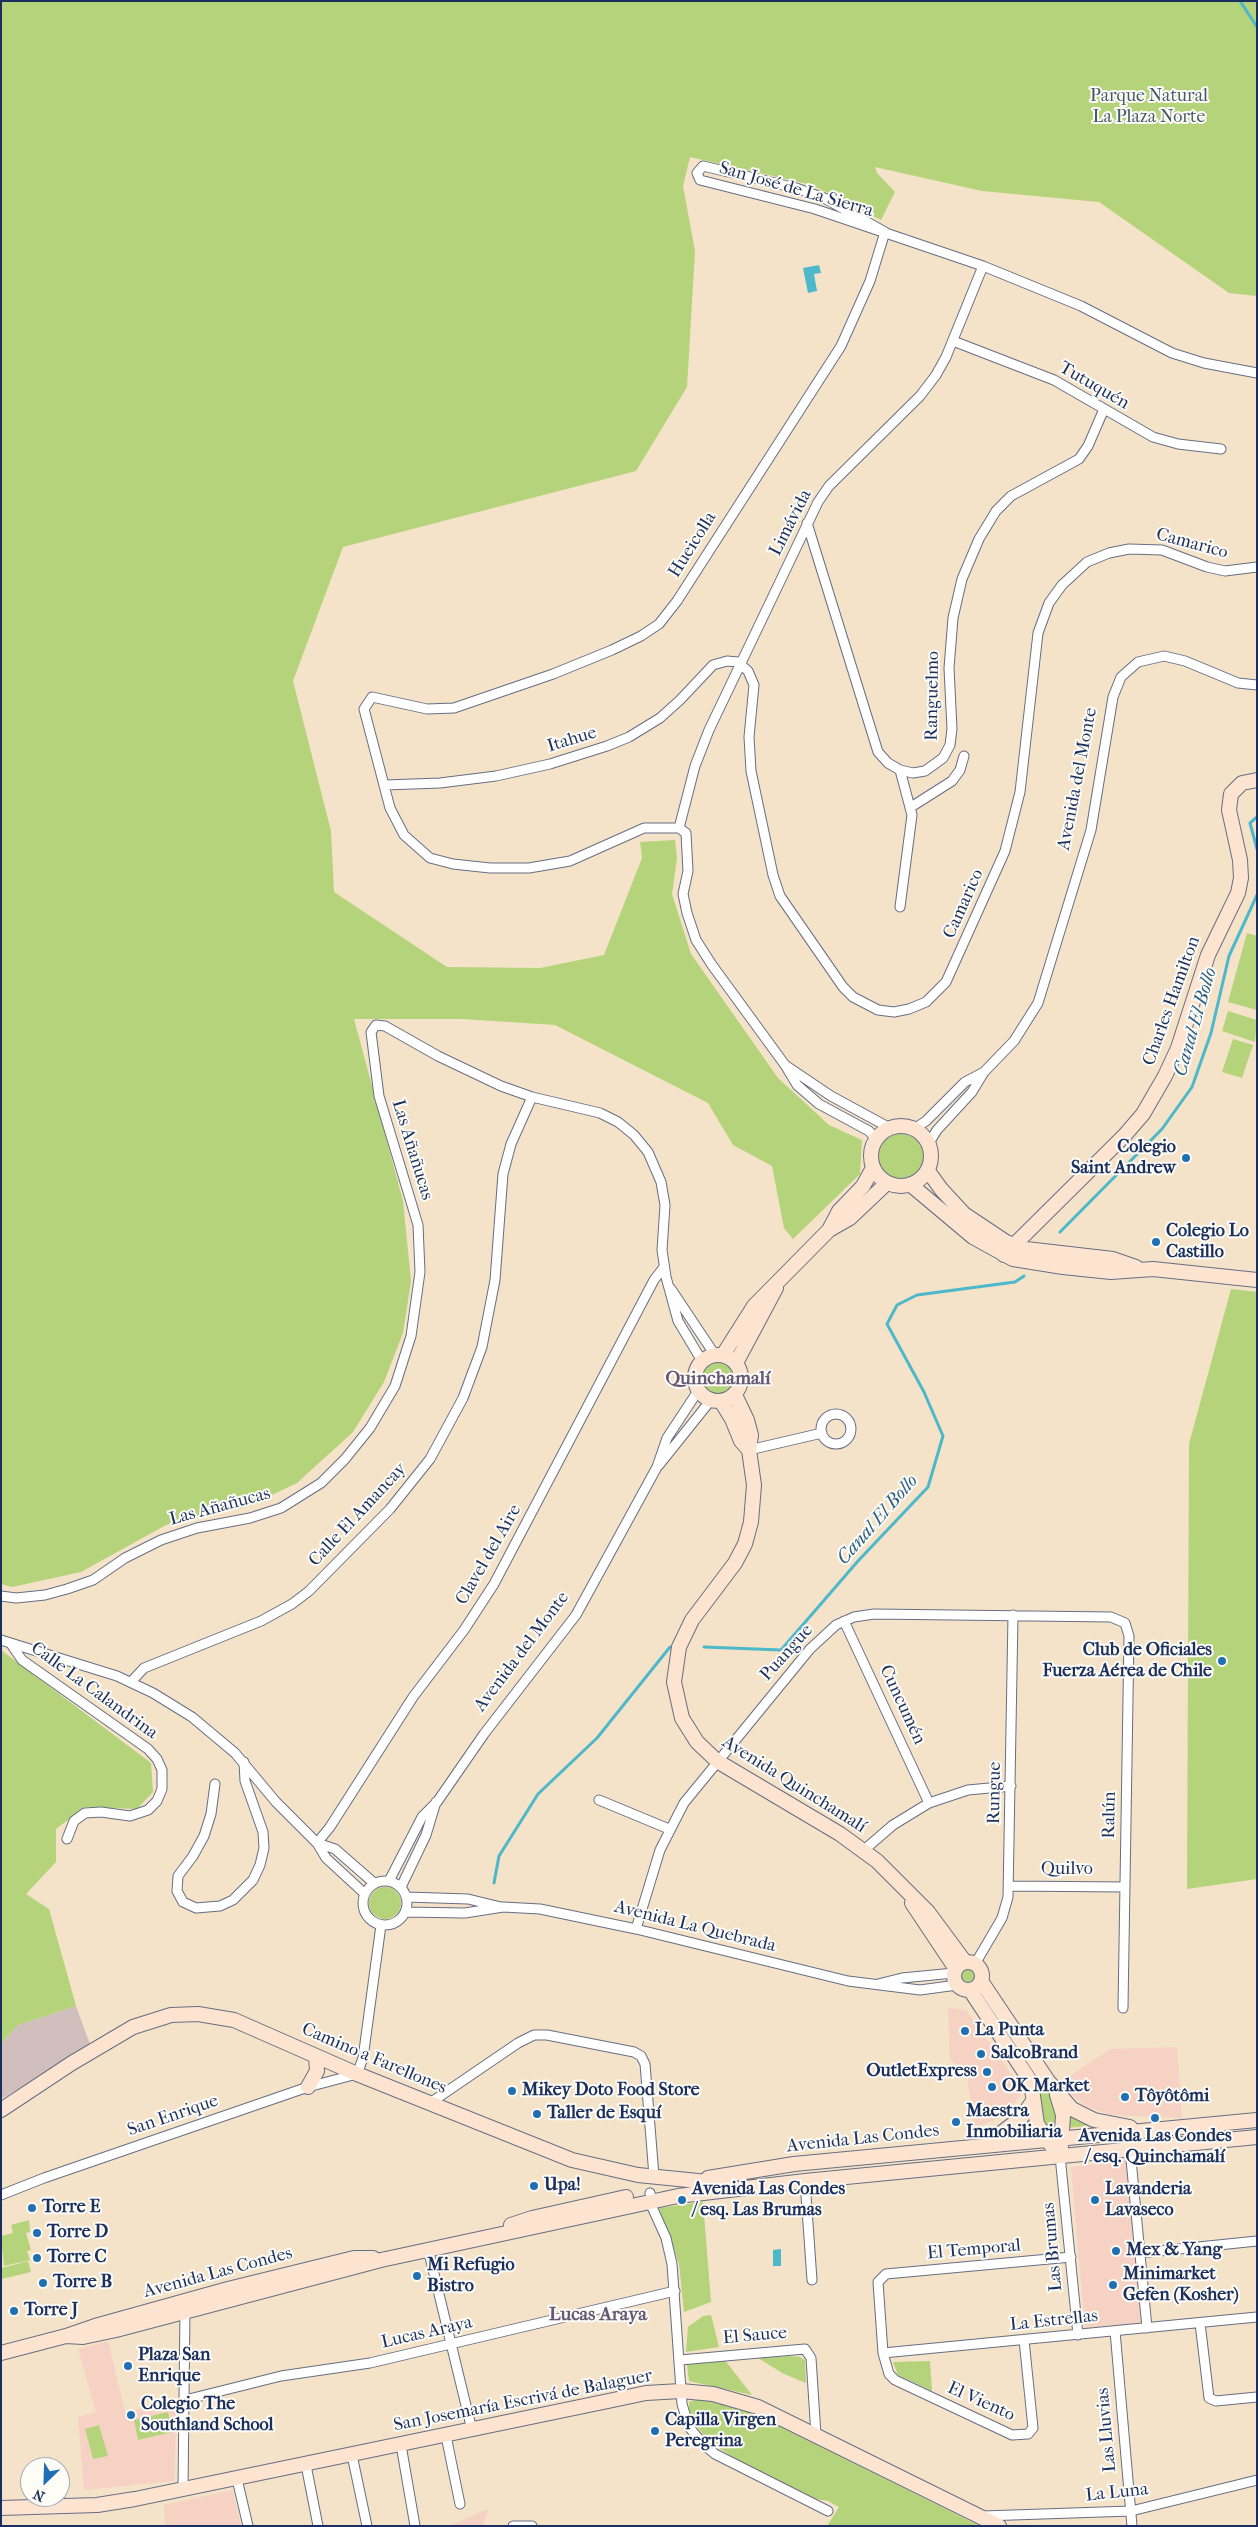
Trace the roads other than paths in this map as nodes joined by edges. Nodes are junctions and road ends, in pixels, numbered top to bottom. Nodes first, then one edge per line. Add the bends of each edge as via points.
1 (885, 232) junction
2 (983, 266) junction
3 (953, 341) junction
4 (1257, 373) edge
5 (1104, 409) junction
6 (1221, 449) dead end
7 (807, 523) junction
8 (1257, 567) edge
9 (740, 664) junction
10 (1257, 685) edge
11 (964, 756) dead end
12 (900, 770) junction
13 (1257, 780) edge
14 (385, 785) junction
15 (911, 807) junction
16 (679, 828) junction
17 (900, 907) dead end
18 (785, 1065) junction
19 (984, 1072) junction
20 (532, 1097) junction
21 (890, 1128) junction
22 (914, 1129) junction
23 (876, 1139) junction
24 (929, 1143) junction
25 (873, 1168) junction
26 (928, 1171) junction
27 (887, 1183) junction
28 (910, 1185) junction
29 (829, 1230) junction
30 (1008, 1250) junction
31 (664, 1266) junction
32 (1257, 1280) edge
33 (779, 1282) junction
34 (669, 1287) junction
35 (719, 1355) junction
36 (702, 1361) junction
37 (736, 1363) junction
38 (698, 1391) junction
39 (735, 1395) junction
40 (716, 1401) junction
41 (822, 1433) dead end
42 (749, 1450) junction
43 (657, 1467) junction
44 (1, 1596) edge
45 (1013, 1615) junction
46 (844, 1621) junction
47 (1125, 1623) joint
48 (1, 1640) edge
49 (11, 1644) junction
50 (131, 1682) junction
51 (717, 1761) junction
52 (244, 1762) junction
53 (215, 1784) dead end
54 (1011, 1786) junction
55 (599, 1800) dead end
56 (436, 1802) junction
57 (928, 1803) junction
58 (669, 1829) junction
59 (66, 1839) dead end
60 (317, 1843) junction
61 (864, 1850) junction
62 (388, 1881) junction
63 (374, 1883) junction
64 (1009, 1886) junction
65 (400, 1887) junction
66 (1125, 1887) junction
67 (364, 1893) junction
68 (406, 1897) junction
69 (503, 1907) junction
70 (405, 1912) junction
71 (382, 1925) junction
72 (636, 1929) junction
73 (963, 1974) junction
74 (878, 1984) junction
75 (1123, 2008) dead end
76 (316, 2056) junction
77 (357, 2074) junction
78 (308, 2087) junction
79 (1052, 2087) junction
80 (1033, 2097) junction
81 (430, 2103) junction
82 (1, 2110) edge
83 (1257, 2120) edge
84 (1148, 2130) junction
85 (1257, 2137) edge
86 (1062, 2139) junction
87 (1046, 2140) junction
88 (984, 2146) junction
89 (1130, 2149) junction
90 (1060, 2156) junction
91 (654, 2176) junction
92 (696, 2180) junction
93 (805, 2181) junction
94 (751, 2187) junction
95 (1, 2195) edge
96 (650, 2197) junction
97 (1257, 2241) edge
98 (428, 2249) junction
99 (1140, 2252) junction
100 (1071, 2258) junction
101 (812, 2280) dead end
102 (675, 2290) junction
103 (184, 2307) junction
104 (1257, 2317) edge
105 (1200, 2323) junction
106 (1147, 2328) junction
107 (1115, 2331) junction
108 (1078, 2335) junction
109 (1024, 2340) junction
110 (452, 2344) junction
111 (1, 2353) edge
112 (884, 2354) junction
113 (680, 2360) junction
114 (681, 2391) junction
115 (1257, 2397) edge
116 (184, 2400) junction
117 (472, 2430) junction
118 (816, 2435) junction
119 (446, 2436) junction
120 (401, 2445) junction
121 (352, 2455) junction
122 (306, 2465) junction
123 (237, 2479) junction
124 (1257, 2480) edge
125 (183, 2490) junction
126 (460, 2504) dead end
127 (1, 2508) edge
128 (828, 2511) dead end
129 (1131, 2511) junction
130 (978, 2516) junction
131 (248, 2526) edge
132 (318, 2526) edge
133 (367, 2526) edge
134 (415, 2526) edge
135 (513, 2526) edge
136 (532, 2526) edge
137 (999, 2526) edge
138 (1132, 2526) edge

1 - 1 street, San José de La Sierra via 824,198 796,188 702,166 697,173 700,180 815,208
1 - 2 street, San José de La Sierra
1 - 14 street, Hueicolla via 870,281 840,346 677,601 659,624 604,654 454,708 426,708 372,697 364,709
2 - 3 street, Limávida
2 - 4 street, San José de La Sierra via 1081,306 1172,353
3 - 5 street, Tutuquén via 1054,380
3 - 7 street, Limávida via 929,386 829,486
5 - 6 street, Tutuquén via 1153,437
5 - 12 street, Ranguelmo via 1079,459 1020,489 1003,503 984,529 962,579 953,618 949,661 950,745 943,758 931,768 913,773
7 - 9 street, Limávida
7 - 12 street via 876,747 883,758
8 - 9 street, Camarico via 1225,571 1162,550 1129,549 1087,562 1062,584 1045,612 1038,633 1020,792 1005,851 946,982 926,1002 902,1011 871,1008 847,992 780,896 751,772 749,737 754,685 748,671
9 - 14 street, Itahue via 727,661 713,664 660,718 629,737 606,746 550,764 496,776
9 - 16 street, Limávida via 701,748
10 - 19 street, Avenida del Monte via 1238,683 1185,661 1164,656 1138,662 1121,677 1113,696 1091,830 1042,992 1020,1033
11 - 15 street via 952,781
12 - 15 street
13 - 30 street, Charles Hamilton via 1242,783 1231,794 1229,810 1240,860 1238,893 1208,955 1178,1048 1165,1076 1124,1136
14 - 16 street via 390,808 404,835 430,858 454,864 529,868 570,861 644,828
15 - 17 street
16 - 18 street via 686,833 688,870 683,894 696,940
18 - 21 street
18 - 23 street via 797,1085 810,1098 869,1131
19 - 22 street, Avenida del Monte via 965,1082
19 - 24 street, Avenida del Monte via 972,1092
20 - 31 street via 600,1113 626,1128 642,1143 656,1166 663,1193
20 - 44 street, Las Añañucas via 475,1075 385,1026 376,1025 371,1032 379,1096 418,1225 420,1272 411,1336 394,1386 370,1428 321,1483 281,1508 161,1540 125,1558 93,1580 67,1589 45,1595
20 - 50 street, Calle El Amancay via 503,1174 496,1280 482,1346 463,1398 430,1459 390,1510 296,1601 261,1621 144,1668
21 - 22 street via 905,1126
21 - 23 street
22 - 24 street
23 - 25 street via 871,1154
24 - 26 street via 932,1160
25 - 27 street
25 - 29 street
26 - 28 street via 921,1180
26 - 30 street via 964,1214
27 - 28 street
27 - 29 street via 850,1218
28 - 30 street via 973,1237
29 - 33 street
30 - 32 street via 1027,1262 1063,1268 1111,1272 1141,1269
31 - 34 street
31 - 60 street, Clavel del Aire via 494,1584
33 - 35 street via 754,1306
33 - 37 street
34 - 35 street
34 - 36 street via 678,1321
35 - 36 street
35 - 37 street
36 - 38 street via 695,1372
37 - 39 street via 742,1379
38 - 40 street
38 - 43 street, Avenida del Monte via 667,1438
39 - 40 street
39 - 42 street, Avenida Quinchamalí via 750,1431
40 - 42 street, Avenida Quinchamalí via 732,1419 741,1441
40 - 43 street, Avenida del Monte
41 - 42 street
42 - 51 street, Avenida Quinchamalí via 754,1497 745,1544 730,1572 687,1627 674,1670 676,1700 682,1718 697,1742
43 - 56 street, Avenida del Monte via 576,1615 479,1740
45 - 46 street, Puangue via 874,1614
45 - 47 street, Puangue via 1112,1617
45 - 54 street, Rungue
46 - 51 street, Puangue via 829,1630 810,1649
46 - 57 street, Cuncumén
47 - 66 street, Ralún via 1130,1636
48 - 49 street
49 - 50 street via 90,1666
49 - 59 street, Calle La Calandrina via 22,1660 148,1749 162,1770 162,1790 148,1810 130,1816 85,1813 74,1821
50 - 52 street via 192,1717
51 - 58 street, Puangue via 684,1802
51 - 61 street, Avenida Quinchamalí
52 - 53 street via 245,1781 263,1832 260,1865 248,1887 233,1900 220,1906 196,1908 182,1902 177,1891 178,1876 204,1836
52 - 60 street via 276,1802
54 - 57 street via 968,1790
54 - 64 street, Rungue
55 - 58 street
56 - 62 street, Avenida del Monte via 416,1828
56 - 65 street, Avenida del Monte via 426,1836
57 - 61 street
58 - 72 street, Puangue
60 - 63 street via 335,1849
60 - 67 street via 326,1858
61 - 73 street, Avenida Quinchamalí via 934,1918
62 - 63 street
62 - 65 street
63 - 67 street
64 - 66 street, Quilvo
64 - 73 street, Rungue via 1002,1918
65 - 68 street
66 - 75 street, Ralún
67 - 71 street via 362,1904 365,1914 372,1922
68 - 69 street, Avenida La Quebrada via 468,1899
68 - 70 street
69 - 70 street, Avenida La Quebrada via 465,1913
69 - 72 street, Avenida La Quebrada via 566,1913
70 - 71 street via 393,1924
71 - 77 street via 363,2058
72 - 74 street, Avenida La Quebrada via 824,1976
73 - 74 street, Avenida La Quebrada via 902,1978
73 - 74 street, Avenida La Quebrada via 920,1990
73 - 79 street via 981,1981
73 - 80 street, Avenida Quinchamalí via 1027,2073
76 - 77 street, Camino a Farellones
76 - 78 street via 317,2071
76 - 82 street, Camino a Farellones via 228,2019 198,2014 171,2015 127,2030
77 - 78 street, San Enrique
77 - 81 street, Camino a Farellones
78 - 95 street, San Enrique
79 - 80 street via 1038,2082
79 - 84 street via 1072,2109 1085,2117
79 - 86 street via 1063,2115
80 - 87 street, Avenida Quinchamalí via 1036,2124
80 - 88 street via 1021,2118
81 - 91 street, Camino a Farellones via 572,2160 608,2170
81 - 91 street via 534,2036 547,2035 634,2052 645,2064
83 - 84 street, Avenida Las Condes
84 - 86 street, Avenida Las Condes
85 - 89 street, Avenida Las Condes
86 - 87 street, Avenida Las Condes
86 - 90 street
87 - 88 street, Avenida Las Condes
87 - 90 street, Avenida Quinchamalí
88 - 92 street, Avenida Las Condes via 758,2168
89 - 90 street, Avenida Las Condes
89 - 99 street
90 - 93 street, Avenida Las Condes
90 - 100 street, Las Brumas
91 - 92 street, Camino a Farellones
92 - 94 street, Camino a Farellones
92 - 96 street, Avenida Las Condes
93 - 94 street, Avenida Las Condes
93 - 101 street
94 - 96 street, Avenida Las Condes
96 - 98 street, Avenida Las Condes via 532,2218 480,2237
96 - 102 street via 668,2244
97 - 99 street
98 - 103 street, Avenida Las Condes via 382,2260 354,2258
98 - 110 street
99 - 106 street
100 - 108 street, Las Brumas
100 - 112 street, El Temporal via 880,2277 877,2285
102 - 110 street, Lucas Araya
102 - 113 street
103 - 111 street, Avenida Las Condes via 116,2330 83,2337 66,2336
103 - 116 street
104 - 105 street, La Estrellas
105 - 106 street, La Estrellas
105 - 115 street via 1209,2398 1216,2401
106 - 107 street, La Estrellas
107 - 108 street, La Estrellas
107 - 129 street, Las Lluvias
108 - 109 street, La Estrellas
109 - 112 street, La Estrellas
109 - 112 street, El Viento via 1033,2426 1028,2434 1002,2432 899,2382 889,2374
110 - 116 street, Lucas Araya via 341,2369 281,2376
110 - 117 street
113 - 114 street
113 - 118 street, El Sauce via 805,2350 811,2358
114 - 117 street, San Josemaría Escrivá de Balaguer via 629,2396
114 - 118 street, San Josemaría Escrivá de Balaguer via 713,2394 743,2402
114 - 128 street via 685,2420 708,2449
116 - 125 street
117 - 119 street, San Josemaría Escrivá de Balaguer
118 - 130 street, San Josemaría Escrivá de Balaguer
119 - 120 street, San Josemaría Escrivá de Balaguer
119 - 126 street
120 - 121 street, San Josemaría Escrivá de Balaguer
120 - 134 street
121 - 122 street, San Josemaría Escrivá de Balaguer
121 - 133 street
122 - 123 street, San Josemaría Escrivá de Balaguer
122 - 132 street
123 - 125 street, San Josemaría Escrivá de Balaguer
123 - 131 street
124 - 129 street, La Luna
125 - 127 street, San Josemaría Escrivá de Balaguer via 97,2505
129 - 130 street, La Luna
129 - 138 street, Las Lluvias
130 - 137 street, San Josemaría Escrivá de Balaguer
135 - 136 street

